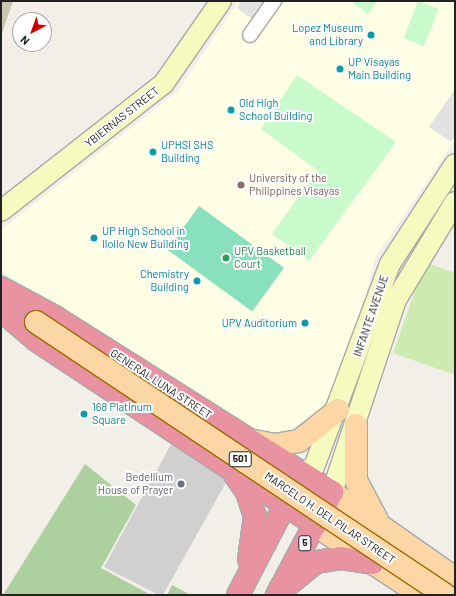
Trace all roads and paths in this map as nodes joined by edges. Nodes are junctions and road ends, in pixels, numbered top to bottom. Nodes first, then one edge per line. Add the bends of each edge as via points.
1 (220, 1) edge
2 (274, 1) edge
3 (250, 35) dead end
4 (455, 164) edge
5 (455, 202) edge
6 (1, 211) edge
7 (1, 288) edge
8 (18, 313) edge
9 (338, 410) junction
10 (356, 425) junction
11 (248, 440) junction
12 (229, 467) junction
13 (302, 473) junction
14 (332, 492) junction
15 (284, 505) junction
16 (315, 525) junction
17 (382, 527) junction
18 (373, 563) junction
19 (455, 578) edge
20 (241, 589) edge
21 (278, 595) edge
22 (421, 595) edge
23 (445, 595) edge

1 - 6 main road, YBIERNAS STREET via 164,83
2 - 3 street
4 - 9 main road, INFANTE AVENUE via 390,264
5 - 10 main road, INFANTE AVENUE via 396,300
7 - 8 highway, GENERAL LUNA STREET / 501
8 - 11 highway, GENERAL LUNA STREET via 55,317
8 - 12 highway, GENERAL LUNA STREET via 36,340
8 - 23 main road, MARCELO H. DEL PILAR STREET / 501, bridge
9 - 11 main road via 299,441 274,445
9 - 13 main road, INFANTE AVENUE via 314,467
10 - 14 main road, INFANTE AVENUE
10 - 17 main road via 356,480
11 - 13 highway, GENERAL LUNA STREET
12 - 15 highway, GENERAL LUNA STREET
12 - 20 highway via 247,492 255,516
13 - 14 highway, MARCELO H. DEL PILAR STREET
13 - 15 highway
14 - 16 highway, 5
14 - 17 main road, MARCELO H. DEL PILAR STREET
15 - 16 highway, MARCELO H. DEL PILAR STREET
15 - 20 highway
16 - 18 main road, MARCELO H. DEL PILAR STREET
16 - 21 highway, 5
17 - 19 main road, MARCELO H. DEL PILAR STREET
18 - 21 highway via 341,558 316,562
18 - 22 main road, MARCELO H. DEL PILAR STREET

